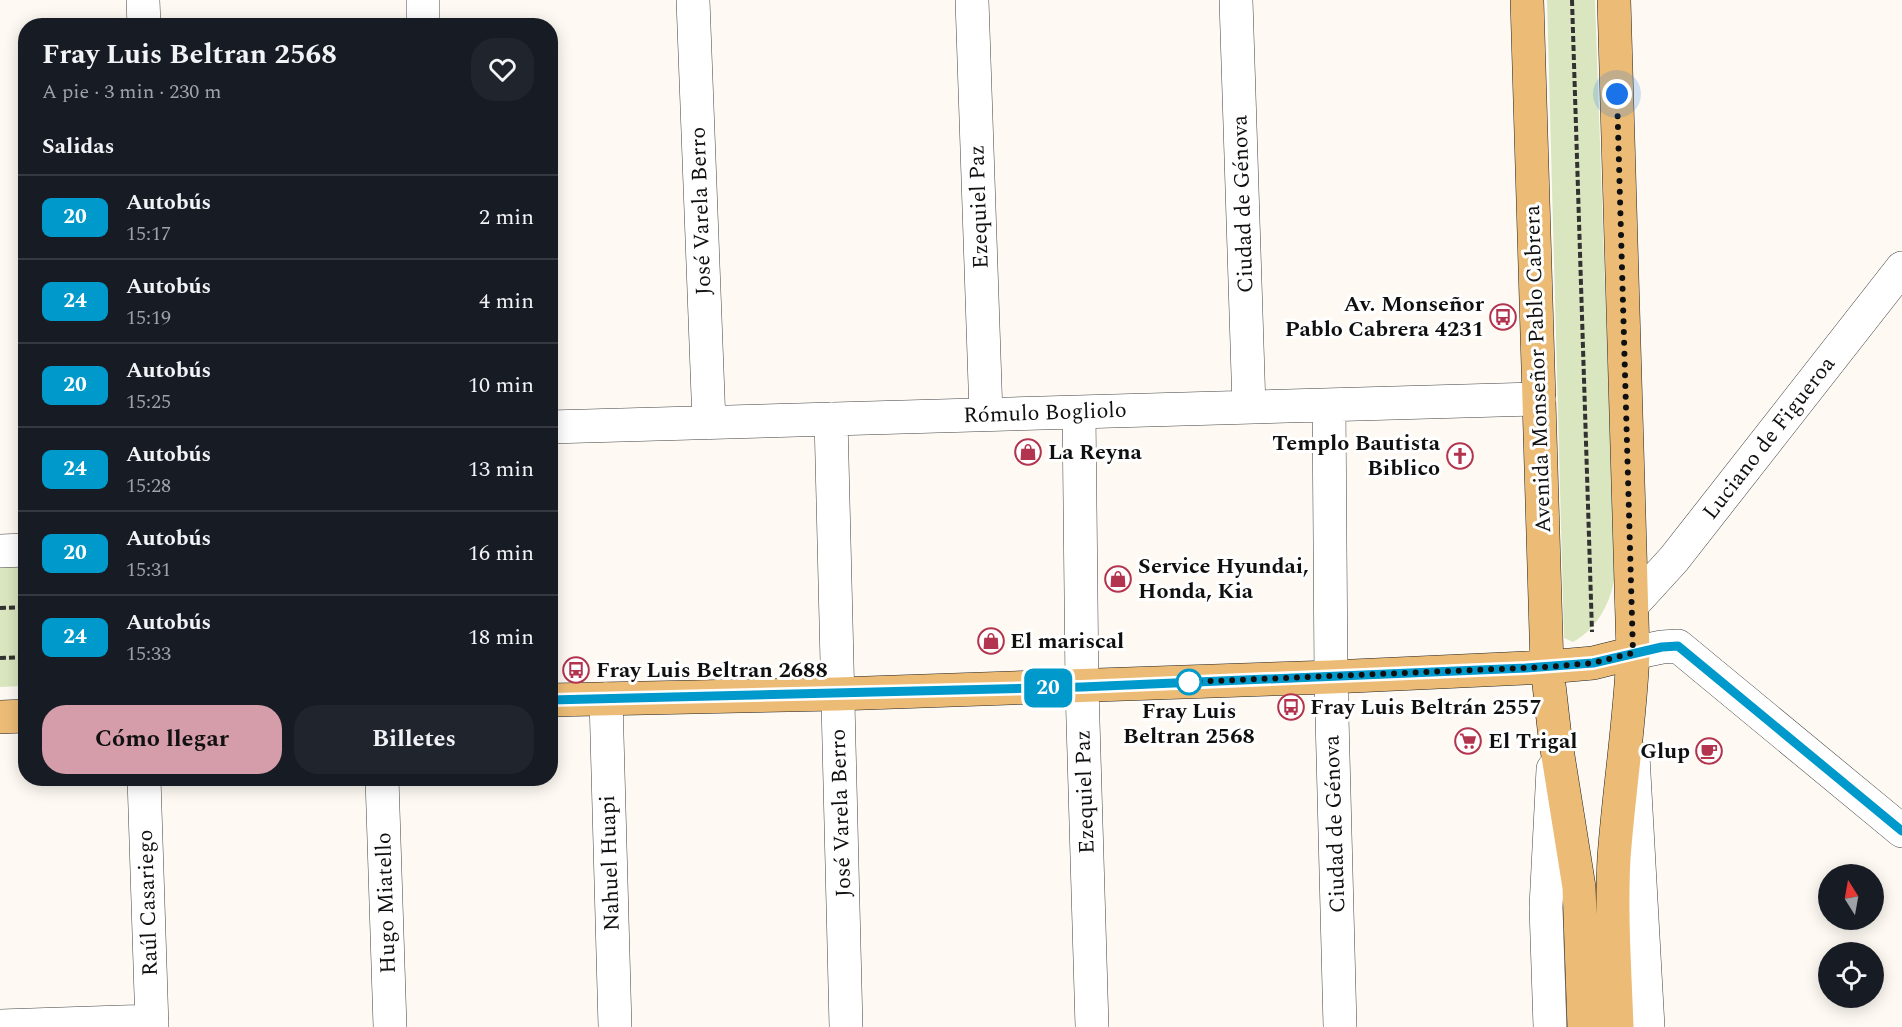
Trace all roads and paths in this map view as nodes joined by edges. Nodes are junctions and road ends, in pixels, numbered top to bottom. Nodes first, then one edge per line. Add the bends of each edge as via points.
1 (143, 0) edge
2 (423, 0) edge
3 (693, 0) edge
4 (972, 0) edge
5 (1236, 0) edge
6 (1527, 0) edge
7 (1572, 0) edge
8 (1614, 0) edge
9 (144, 18) edge
10 (423, 18) edge
11 (1902, 268) edge
12 (1539, 399) junction
13 (1329, 405) junction
14 (1249, 407) junction
15 (1079, 412) junction
16 (986, 415) junction
17 (831, 419) junction
18 (709, 423) junction
19 (558, 427) edge
20 (18, 550) edge
21 (0, 551) edge
22 (1632, 605) junction
23 (18, 607) edge
24 (0, 608) edge
25 (1633, 653) junction
26 (18, 657) edge
27 (0, 658) edge
28 (1593, 663) junction
29 (1547, 667) junction
30 (1331, 677) junction
31 (1082, 687) junction
32 (837, 694) junction
33 (606, 699) junction
34 (558, 700) edge
35 (1630, 714) junction
36 (18, 716) edge
37 (0, 717) edge
38 (1555, 737) junction
39 (144, 786) edge
40 (382, 786) edge
41 (1902, 831) edge
42 (152, 1024) edge
43 (0, 1026) edge
44 (390, 1027) edge
45 (615, 1027) edge
46 (846, 1027) edge
47 (1092, 1027) edge
48 (1340, 1027) edge
49 (1550, 1027) edge
50 (1584, 1027) edge
51 (1617, 1027) edge
52 (1648, 1027) edge

1 - 9 street
2 - 10 street
3 - 18 street, José Varela Berro
4 - 16 street, Ezequiel Paz
5 - 14 street, Ciudad de Génova
6 - 12 main road, Avenida Monseñor Pablo Cabrera
7 - 28 path
8 - 22 main road
11 - 22 street, Luciano de Figueroa via 1674,559
12 - 13 street, Rómulo Bogliolo
12 - 29 main road, Avenida Monseñor Pablo Cabrera
13 - 14 street, Rómulo Bogliolo
13 - 30 street, Ciudad de Génova
14 - 15 street, Rómulo Bogliolo
15 - 16 street, Rómulo Bogliolo
15 - 31 street, Ezequiel Paz
16 - 17 street, Rómulo Bogliolo
17 - 18 street, Rómulo Bogliolo
17 - 32 street, José Varela Berro
18 - 19 street, Rómulo Bogliolo
20 - 21 street
22 - 25 main road
23 - 24 path
25 - 28 main road
25 - 35 main road
25 - 41 street via 1678,646
26 - 27 path
28 - 29 main road
29 - 30 main road
29 - 38 main road, Avenida Monseñor Pablo Cabrera
30 - 31 main road
30 - 48 street, Ciudad de Génova
31 - 32 main road
31 - 47 street, Ezequiel Paz
32 - 33 main road
32 - 46 street, José Varela Berro
33 - 34 main road
33 - 45 street, Nahuel Huapi
35 - 51 main road via 1613,892
35 - 52 street
36 - 37 main road
38 - 49 street, Avenida Monseñor Pablo Cabrera via 1546,907
38 - 50 main road, Avenida Monseñor Pablo Cabrera via 1579,886
39 - 42 street, Raúl Casariego
40 - 44 street, Hugo Miatello
42 - 43 street

